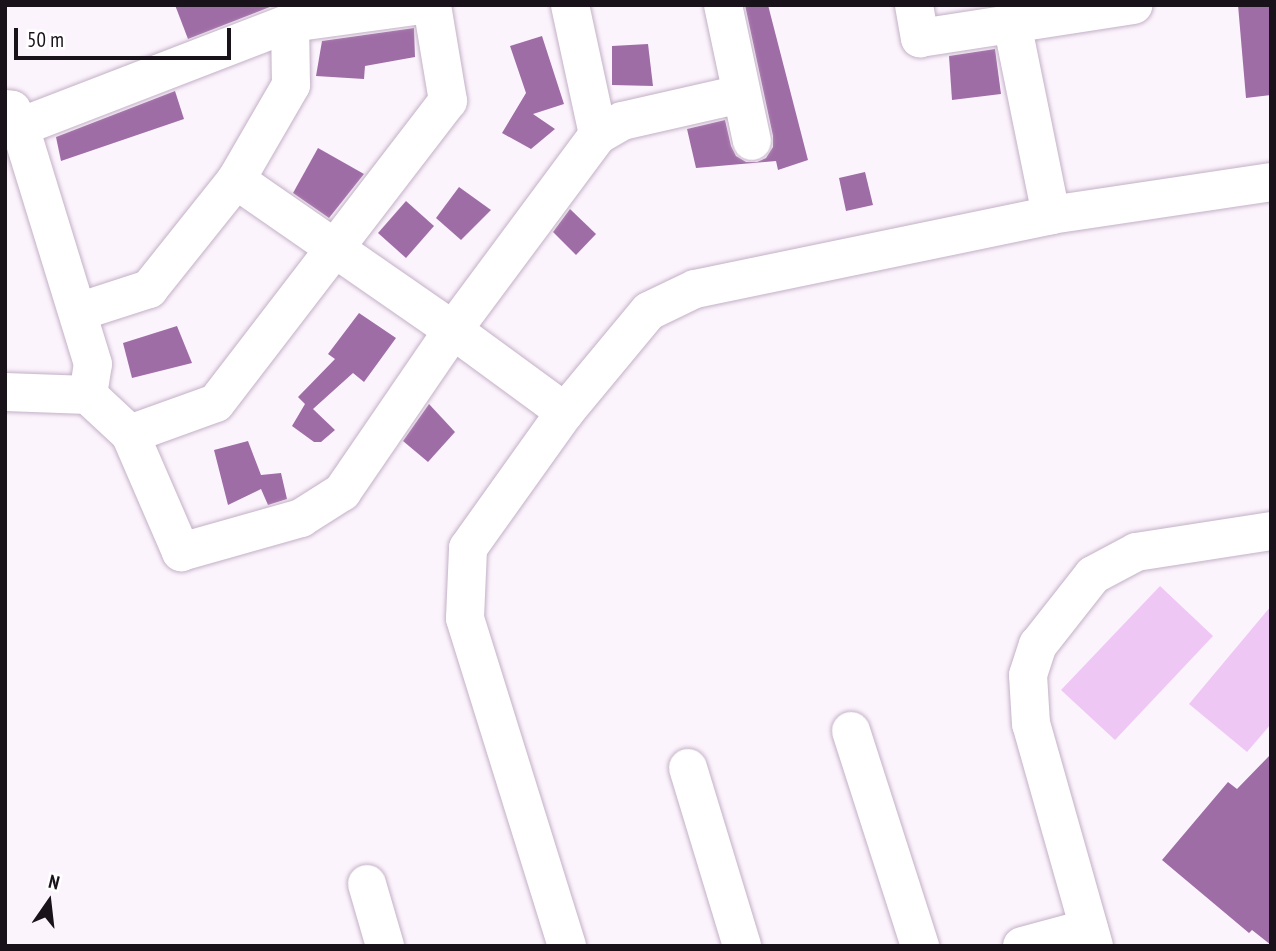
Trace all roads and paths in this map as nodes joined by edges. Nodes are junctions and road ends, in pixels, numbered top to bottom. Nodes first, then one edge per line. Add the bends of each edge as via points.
1 (422, 5) edge
2 (432, 5) edge
3 (570, 5) edge
4 (723, 5) edge
5 (914, 5) edge
6 (1130, 5) edge
7 (290, 23) junction
8 (1012, 23) junction
9 (741, 94) junction
10 (13, 118) edge
11 (598, 135) junction
12 (752, 141) dead end
13 (236, 180) junction
14 (1271, 182) edge
15 (1051, 215) junction
16 (336, 248) junction
17 (78, 312) junction
18 (453, 330) junction
19 (5, 391) edge
20 (88, 395) junction
21 (565, 412) junction
22 (130, 434) junction
23 (1271, 531) edge
24 (851, 731) dead end
25 (688, 768) dead end
26 (368, 884) dead end
27 (1092, 937) edge
28 (385, 946) edge
29 (567, 946) edge
30 (742, 946) edge
31 (920, 946) edge
32 (1022, 946) edge

1 - 7 street
2 - 16 street via 449,101
3 - 11 street
4 - 9 street
5 - 8 street via 920,38
6 - 8 street
7 - 10 street
7 - 13 street via 291,85
8 - 15 street
9 - 11 street via 622,121
9 - 12 street
10 - 17 street
11 - 18 street
13 - 16 street
13 - 17 street via 149,289
14 - 15 street
15 - 21 street via 695,289 649,311
16 - 18 street
16 - 22 street via 216,403
17 - 20 street via 93,364
18 - 21 street
18 - 22 street via 342,492 301,518 181,552
19 - 20 street
20 - 22 street
21 - 29 street via 468,548 465,618
23 - 27 street via 1136,552 1093,575 1038,645 1028,675 1031,724
24 - 31 street
25 - 30 street
26 - 28 street
27 - 32 street

